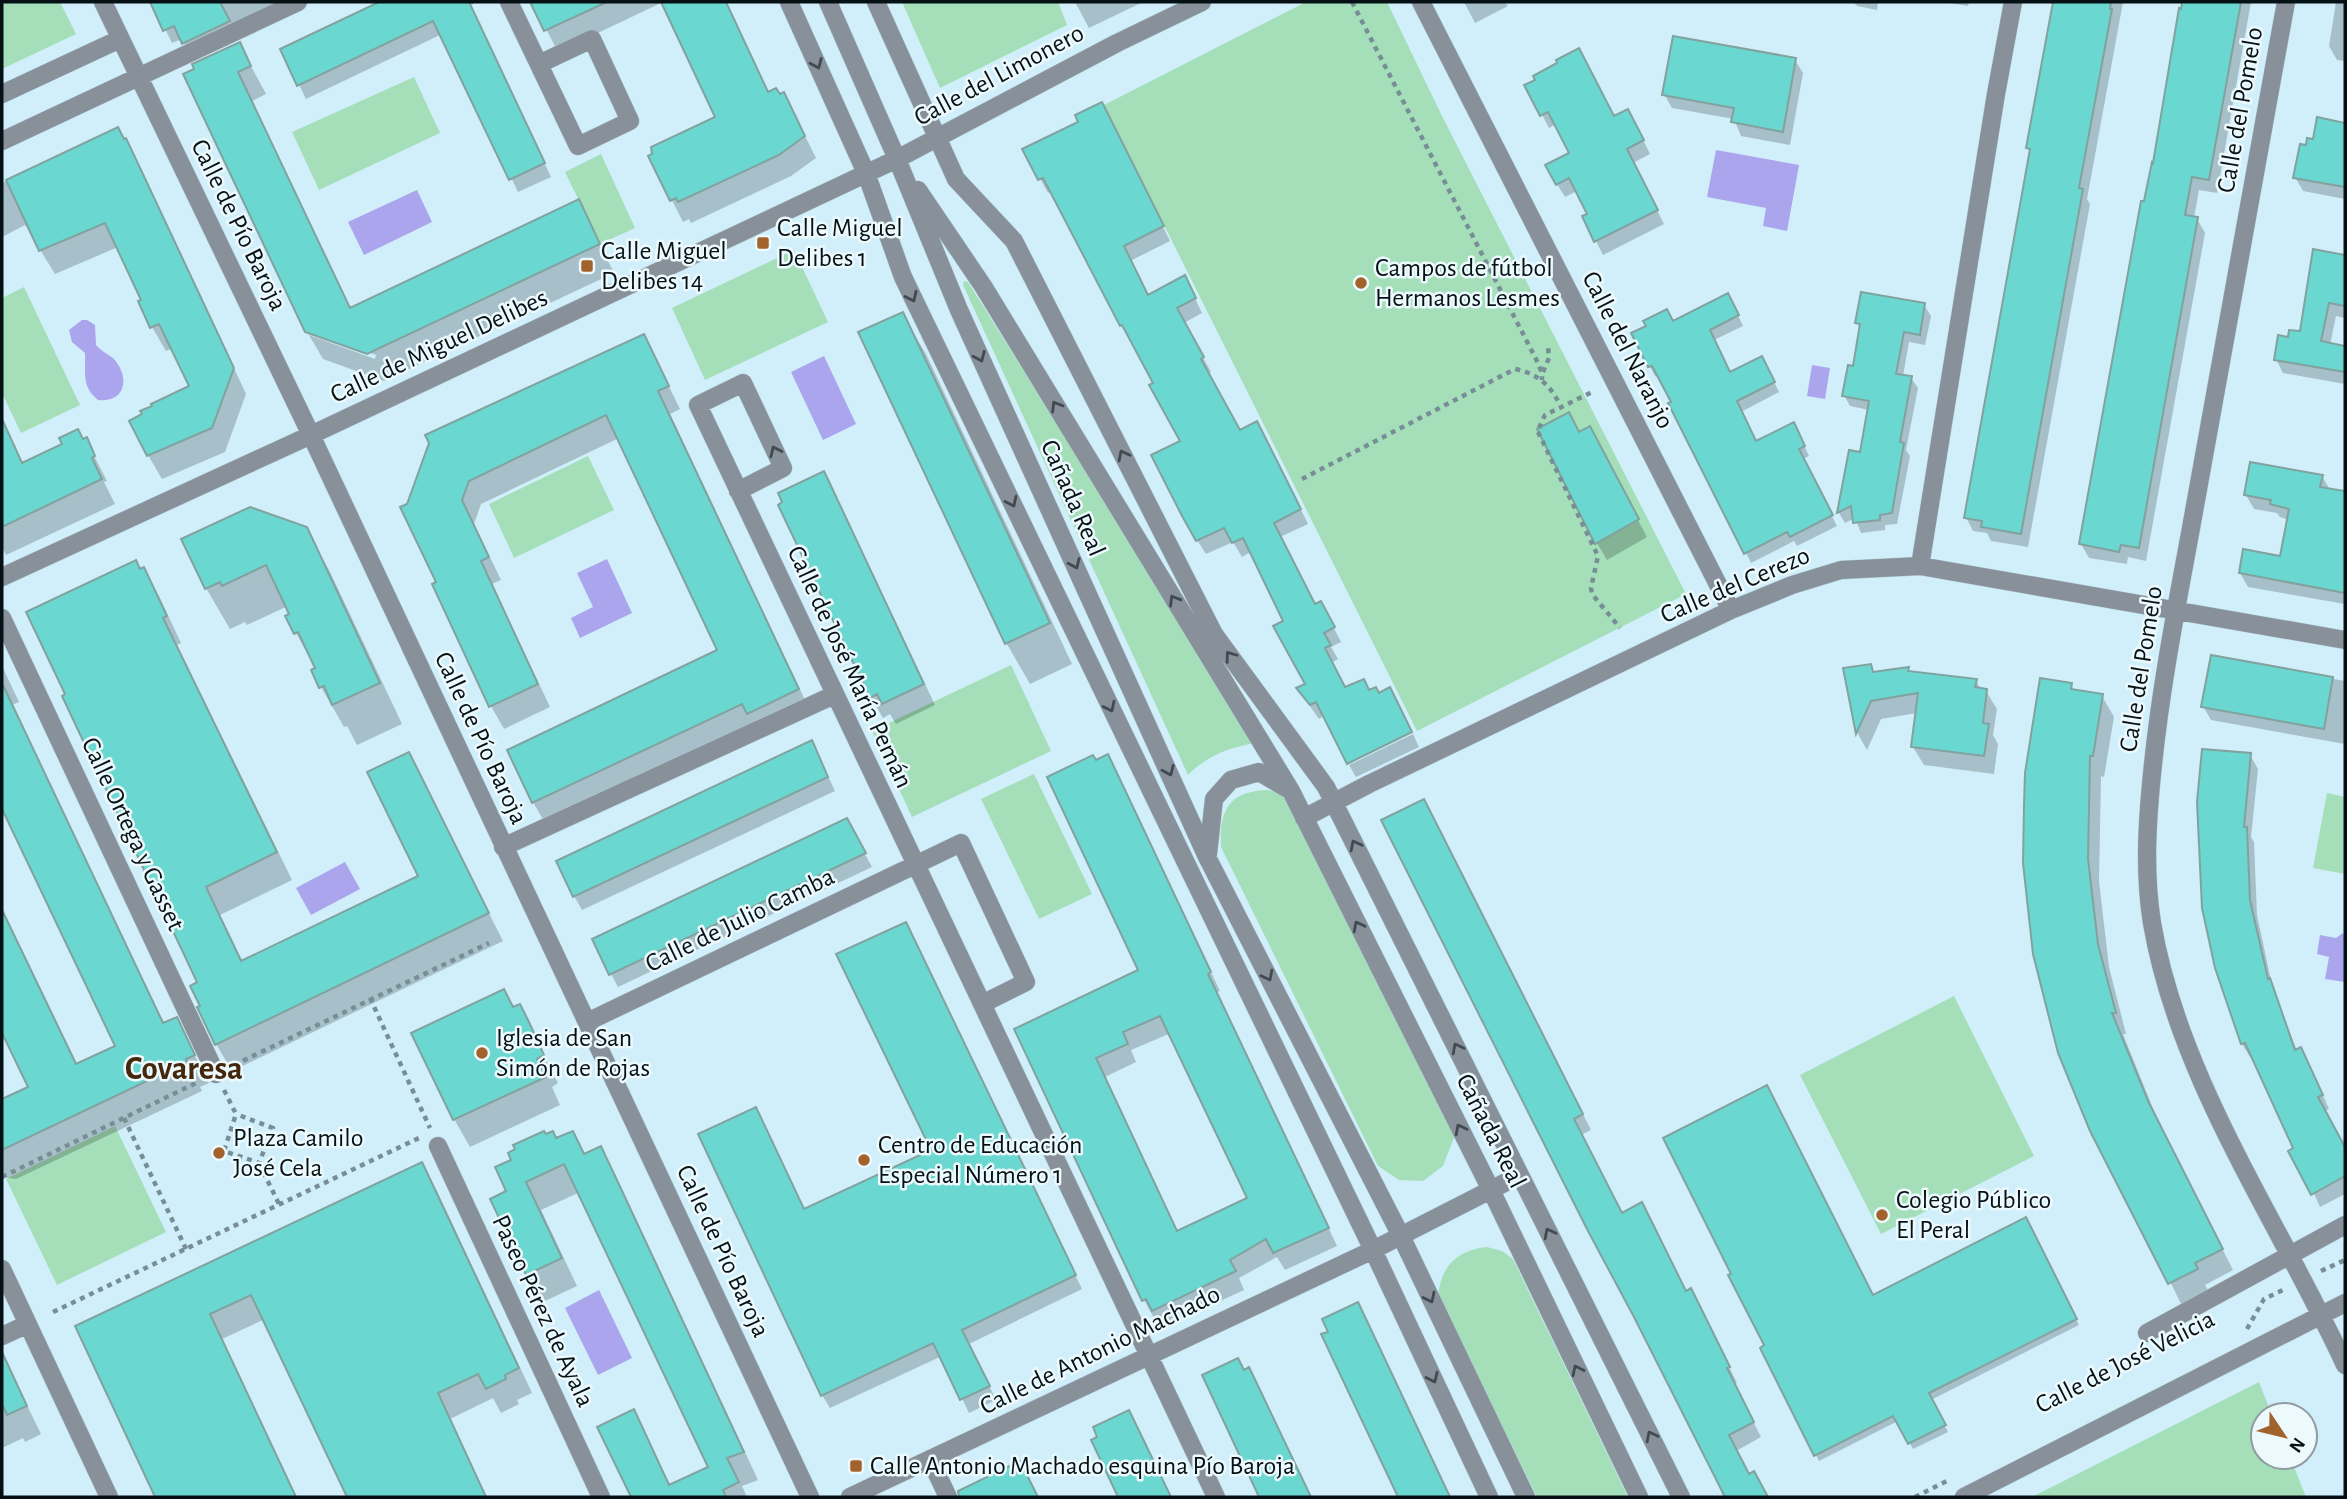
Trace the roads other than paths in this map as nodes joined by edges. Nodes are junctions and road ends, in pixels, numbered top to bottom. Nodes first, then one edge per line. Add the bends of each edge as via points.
1 (103, 2) edge
2 (298, 2) edge
3 (509, 2) edge
4 (789, 2) edge
5 (828, 2) edge
6 (876, 2) edge
7 (1202, 2) edge
8 (1421, 2) edge
9 (2013, 2) edge
10 (2286, 2) edge
11 (120, 39) junction
12 (539, 64) junction
13 (139, 78) junction
14 (2, 94) edge
15 (936, 138) junction
16 (2, 141) edge
17 (897, 159) junction
18 (866, 173) junction
19 (311, 435) junction
20 (738, 491) junction
21 (1920, 566) junction
22 (2, 577) edge
23 (1731, 610) junction
24 (2176, 611) junction
25 (2, 618) edge
26 (2345, 640) edge
27 (834, 695) junction
28 (1291, 791) junction
29 (1334, 803) junction
30 (1304, 818) junction
31 (503, 847) junction
32 (1208, 857) junction
33 (915, 865) junction
34 (982, 1004) junction
35 (587, 1022) junction
36 (216, 1074) road end
37 (435, 1139) road end
38 (1520, 1175) junction
39 (1491, 1190) junction
40 (2345, 1225) edge
41 (1401, 1236) junction
42 (1373, 1250) junction
43 (2289, 1255) junction
44 (2, 1269) edge
45 (2345, 1303) edge
46 (2322, 1315) junction
47 (27, 1324) junction
48 (2147, 1333) dead end
49 (2, 1336) edge
50 (1147, 1355) junction
51 (2345, 1365) edge
52 (930, 1460) junction
53 (1974, 1495) edge
54 (109, 1497) edge
55 (601, 1497) edge
56 (810, 1497) edge
57 (849, 1497) edge
58 (948, 1497) edge
59 (1216, 1497) edge
60 (1489, 1497) edge
61 (1525, 1497) edge
62 (1639, 1497) edge
63 (1681, 1497) edge

1 - 11 street, Calle de Pío Baroja
2 - 13 street
3 - 12 street
4 -> 18 street
5 - 17 street, Cañada Real
6 - 15 street
7 - 15 street, Calle del Limonero
8 - 23 street, Calle del Naranjo
9 - 21 street
10 - 24 street, Calle del Pomelo
11 - 13 street, Calle de Pío Baroja
11 - 14 street
12 - 12 street via 578,146 631,121 592,39
13 - 16 street
13 - 19 street, Calle de Pío Baroja
15 - 17 street, Calle del Limonero
29 -> 15 street via 1214,634 1014,241 956,179
17 - 18 street, Calle de Miguel Delibes
28 -> 17 street, Cañada Real via 983,286
17 -> 32 street, Cañada Real via 965,323
18 - 19 street, Calle de Miguel Delibes
18 -> 42 street via 903,277
19 - 22 street, Calle de Miguel Delibes
19 - 31 street, Calle de Pío Baroja
20 -> 20 street, Calle de José María Pemán via 783,468 743,383 698,405
20 - 27 street, Calle de José María Pemán
21 - 23 street, Calle del Cerezo via 1841,570
21 - 24 street, Calle del Cerezo
23 - 29 street, Calle del Cerezo
24 - 26 street, Calle del Cerezo
24 - 43 street, Calle del Pomelo via 2159,705 2145,841 2152,922 2172,1004 2206,1091
25 - 36 street, Calle Ortega y Gasset
27 - 31 street
27 - 33 street, Calle de José María Pemán
28 - 30 street, Cañada Real
28 - 32 street via 1259,772 1231,780 1214,799
29 - 30 street, Calle del Cerezo
38 -> 29 street
39 -> 30 street, Cañada Real
31 - 35 street, Calle de Pío Baroja
32 -> 41 street, Cañada Real
33 - 34 street, Calle de José María Pemán
33 - 34 street via 961,843 1026,982
33 - 35 street, Calle de Julio Camba
34 - 50 street, Calle de José María Pemán
35 - 56 street, Calle de Pío Baroja
37 - 55 street, Paseo Pérez de Ayala
38 - 39 street, Calle de Antonio Machado
63 -> 38 street
39 - 41 street, Calle de Antonio Machado
62 -> 39 street, Cañada Real
40 - 43 street, Calle de José Velicia
41 - 42 street, Calle de Antonio Machado
41 -> 61 street, Cañada Real
42 - 50 street, Calle de Antonio Machado
42 -> 60 street
43 - 46 street, Calle del Pomelo
43 - 48 street, Calle de José Velicia
44 - 47 street
45 - 46 street, Calle de José Velicia
46 - 51 street, Calle del Pomelo
46 - 53 street, Calle de José Velicia
47 - 49 street
47 - 54 street
50 - 52 street, Calle de Antonio Machado
50 - 59 street, Calle de José María Pemán
52 - 57 street, Calle de Antonio Machado
52 - 58 street

